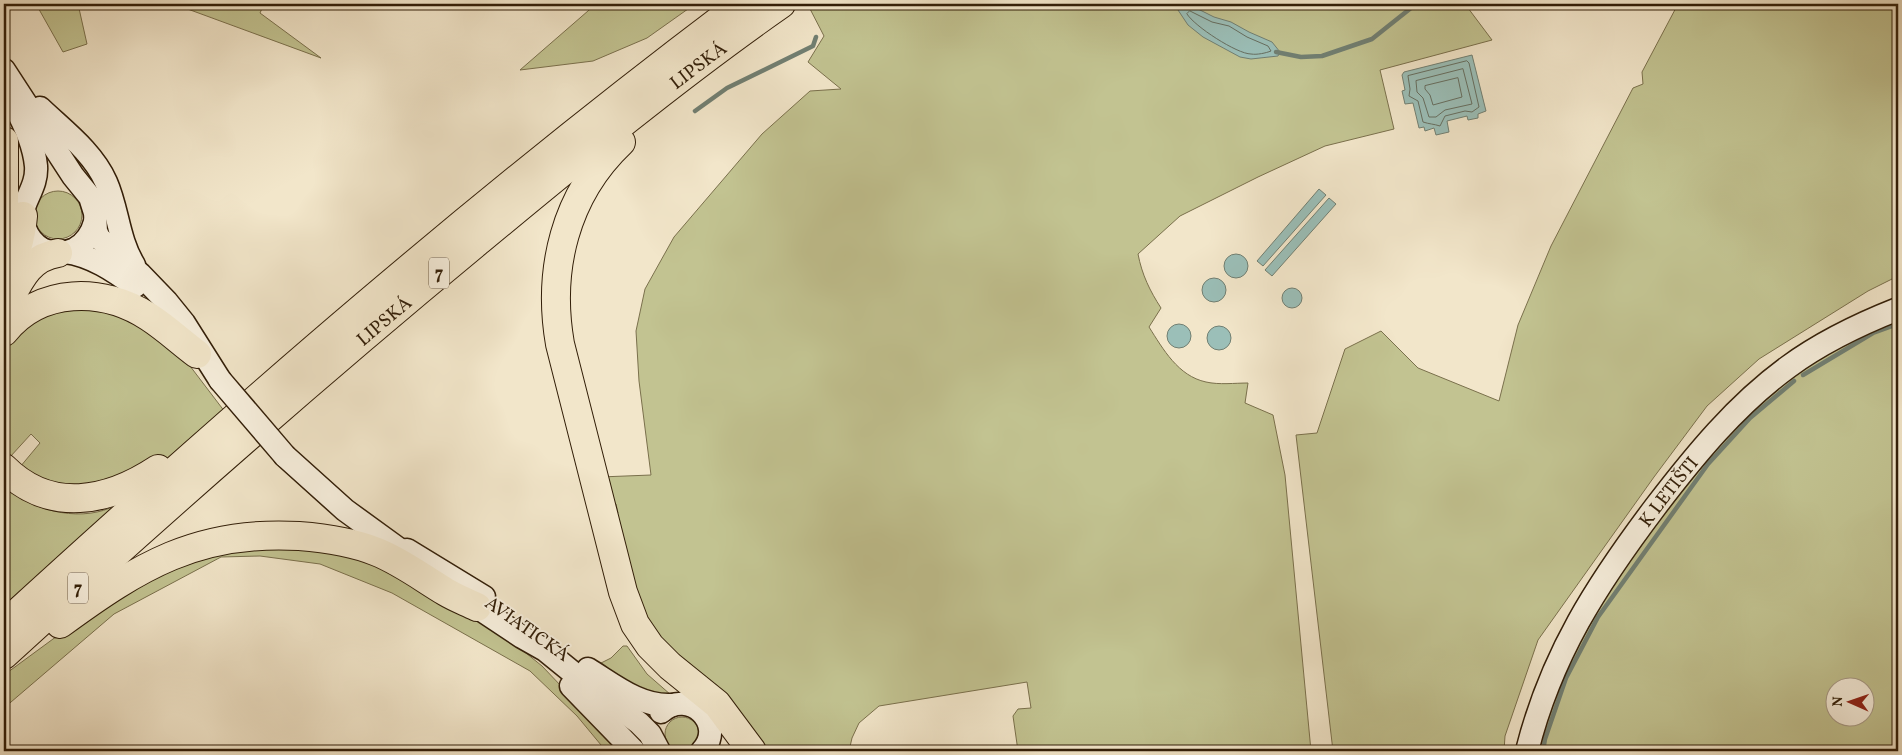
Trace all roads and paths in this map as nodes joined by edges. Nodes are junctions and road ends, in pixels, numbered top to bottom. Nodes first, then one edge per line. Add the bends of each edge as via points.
1 (741, 4) edge
2 (781, 4) edge
3 (735, 36) junction
4 (4, 69) edge
5 (4, 86) edge
6 (4, 141) edge
7 (90, 197) junction
8 (19, 207) edge
9 (95, 222) junction
10 (62, 252) junction
11 (140, 274) junction
12 (4, 275) edge
13 (1898, 309) edge
14 (4, 310) edge
15 (4, 332) edge
16 (197, 354) junction
17 (220, 380) junction
18 (228, 424) junction
19 (4, 468) edge
20 (603, 510) junction
21 (388, 540) junction
22 (477, 606) junction
23 (4, 625) edge
24 (4, 656) edge
25 (4, 664) edge
26 (672, 705) junction
27 (704, 717) junction
28 (649, 748) edge
29 (702, 751) edge
30 (719, 751) edge
31 (752, 751) edge
32 (1527, 751) edge

1 - 18 highway, LIPSKÁ / 7 via 515,182
2 - 3 highway, LIPSKÁ / 7
3 - 20 highway via 712,67 625,138 600,164 581,193 565,228 555,286 557,327
3 - 24 highway, LIPSKÁ / 7 via 560,174 375,328 182,494
4 - 7 main road
4 - 11 main road via 101,172 123,244
5 - 8 main road via 19,114 35,158 36,178
6 - 8 highway
7 - 8 main road via 78,185 62,180 46,182
7 - 9 main road
8 - 10 main road via 32,241 46,250
8 - 12 highway via 19,244
9 - 10 main road via 83,244
9 - 11 main road via 99,238
10 - 14 highway via 48,254 35,261
10 - 16 main road via 93,260 138,287 166,314
11 - 17 main road via 184,323
13 - 32 main road, K LETIŠTI via 1824,343 1789,366 1729,418 1694,458 1617,560 1563,648 1547,684
15 - 16 highway via 21,315 45,302 65,296 90,296 116,301 138,311
16 - 17 main road
17 - 21 main road, bridge via 285,456 344,510
18 - 19 highway via 142,480 102,495 79,498 46,495 24,484
18 - 23 highway, LIPSKÁ / 7
20 - 27 highway via 605,558 627,634 654,673
20 - 31 highway via 628,609 642,636 670,666 717,704
21 - 22 main road, AVIATICKÁ via 452,584
21 - 26 main road, AVIATICKÁ via 473,590 566,656 637,699 655,705
22 - 25 highway via 362,546 304,537 245,536 190,548 147,567 76,612
22 - 28 main road, AVIATICKÁ via 522,637
26 - 27 main road, AVIATICKÁ via 684,704
26 - 28 main road via 658,714
27 - 29 main road via 709,740
27 - 30 main road

